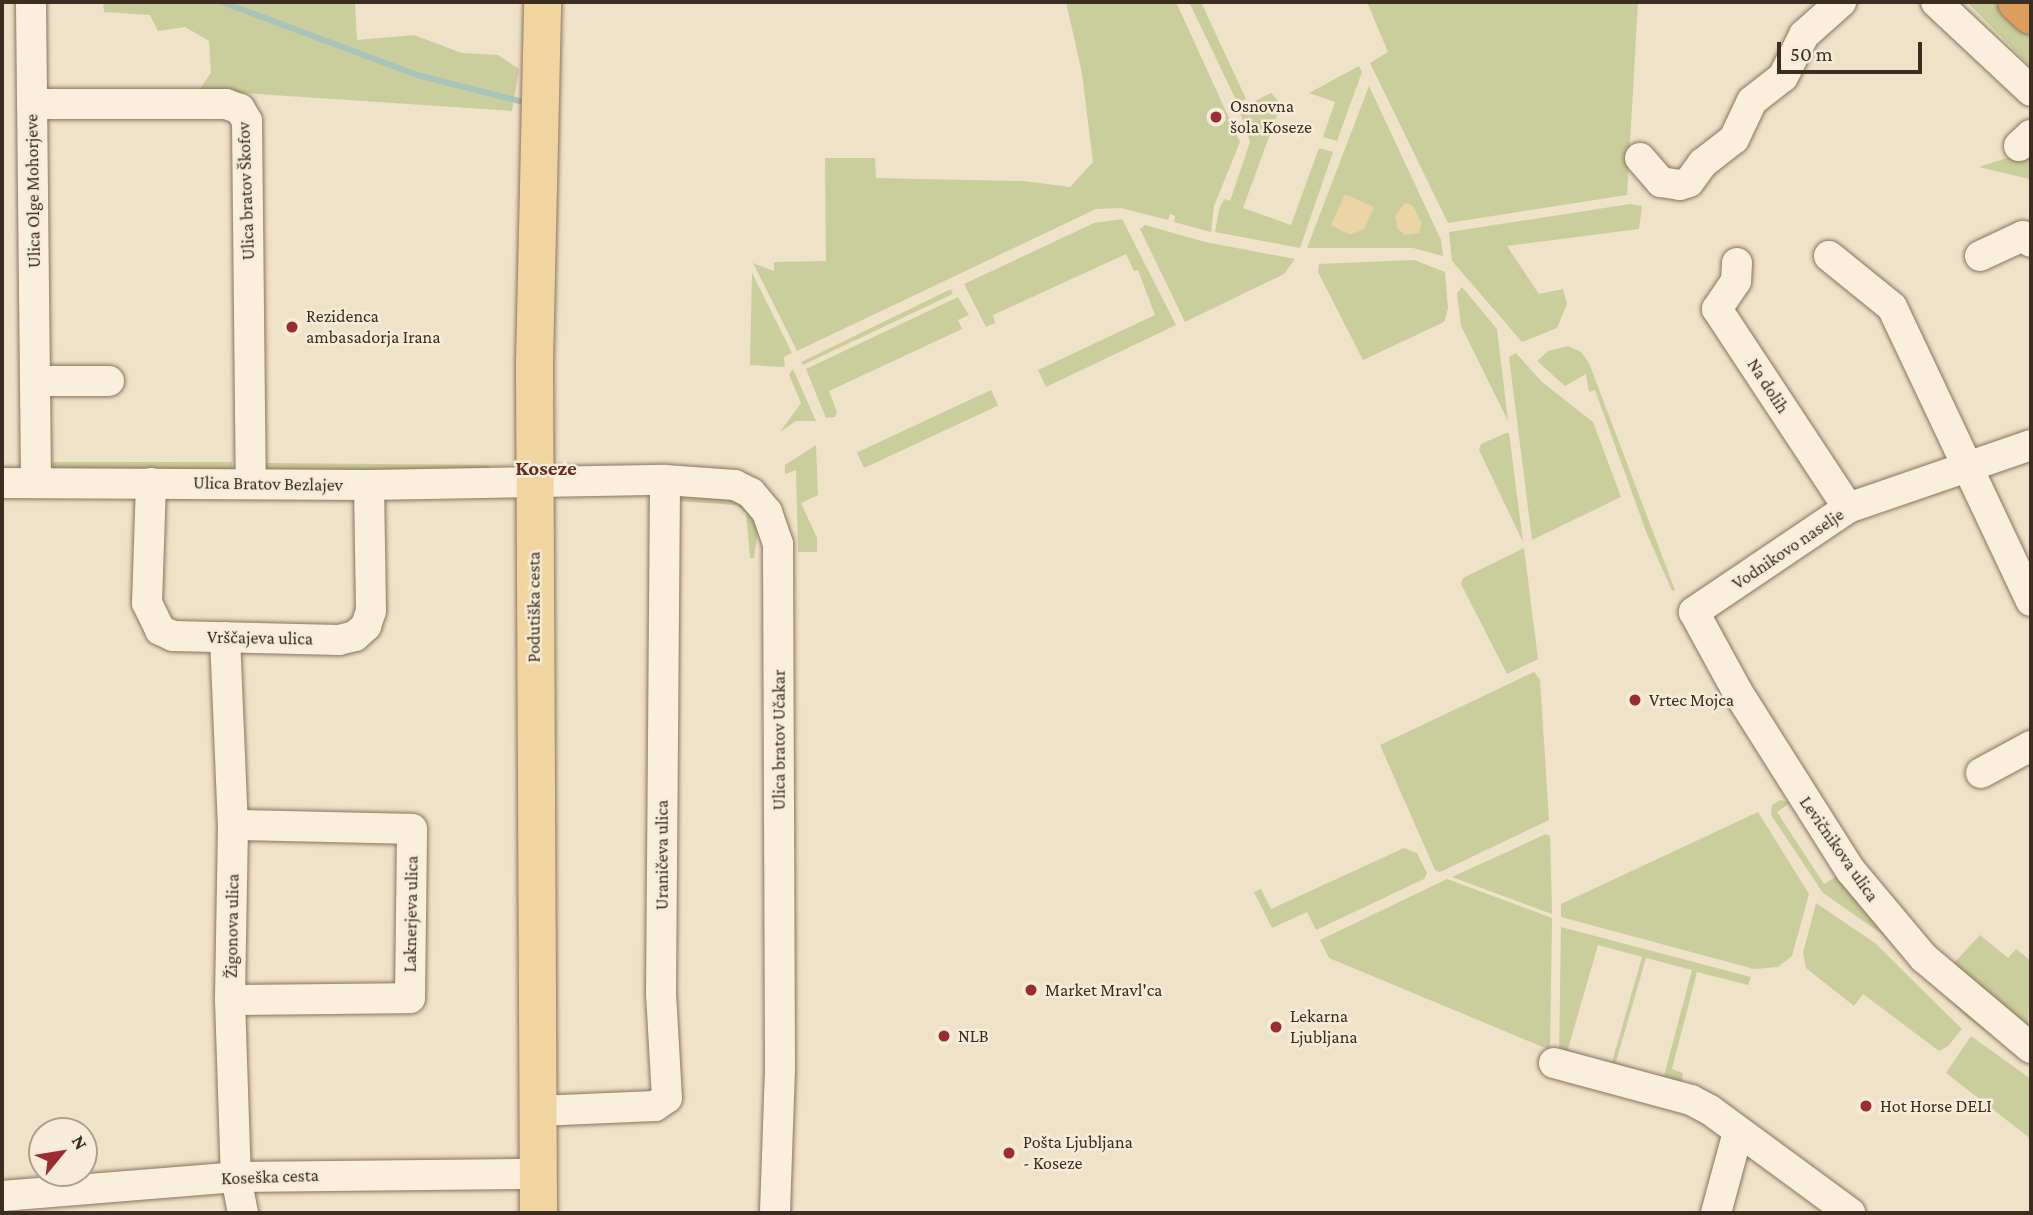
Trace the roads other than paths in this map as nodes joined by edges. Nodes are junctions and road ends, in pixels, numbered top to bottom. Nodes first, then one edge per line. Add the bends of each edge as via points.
1 (31, 2) edge
2 (542, 2) edge
3 (1841, 2) edge
4 (1936, 2) edge
5 (2017, 2) edge
6 (2031, 15) edge
7 (2031, 91) edge
8 (32, 104) junction
9 (1640, 158) dead end
10 (2031, 242) edge
11 (1829, 256) dead end
12 (1980, 256) dead end
13 (1737, 263) dead end
14 (35, 381) junction
15 (110, 381) dead end
16 (2031, 445) edge
17 (1965, 467) junction
18 (665, 480) junction
19 (535, 482) junction
20 (2, 483) edge
21 (36, 483) junction
22 (251, 483) junction
23 (151, 484) junction
24 (369, 485) junction
25 (1848, 508) junction
26 (2024, 568) edge
27 (2031, 601) edge
28 (1694, 612) joint
29 (225, 637) junction
30 (2031, 746) edge
31 (1980, 773) dead end
32 (233, 825) junction
33 (230, 1000) junction
34 (2031, 1048) edge
35 (1554, 1063) dead end
36 (538, 1111) junction
37 (1738, 1132) junction
38 (539, 1174) junction
39 (236, 1177) junction
40 (2, 1196) edge
41 (775, 1210) edge
42 (243, 1213) edge
43 (538, 1213) edge
44 (1716, 1213) edge
45 (1850, 1213) edge

1 - 8 street, Ulica Olge Mohorjeve
2 - 19 main road, Podutiška cesta
3 - 9 street via 1804,35 1783,77 1752,101 1734,139 1703,163 1689,182 1680,186 1661,182
4 - 7 street
5 - 6 highway
8 - 14 street, Ulica Olge Mohorjeve
8 - 22 street, Ulica bratov Škofov via 226,104 240,108 247,121
10 - 12 street via 2023,236
11 - 17 street via 1892,307
13 - 25 street, Na dolih via 1736,281 1717,309
14 - 15 street
14 - 21 street, Ulica Olge Mohorjeve
16 - 17 street, Vodnikovo naselje
17 - 25 street, Vodnikovo naselje
17 - 26 street
18 - 19 street, Ulica bratov Učakar
18 - 36 street, Uraničeva ulica via 661,993 667,1098 655,1106
18 - 41 street, Ulica bratov Učakar via 743,487 767,512 778,544 780,1069
19 - 24 street, Ulica Bratov Bezlajev
19 - 36 main road, Podutiška cesta
20 - 21 street, Ulica Bratov Bezlajev
21 - 23 street, Ulica Bratov Bezlajev
22 - 23 street, Ulica Bratov Bezlajev
22 - 24 street, Ulica Bratov Bezlajev
23 - 29 street, Vrščajeva ulica via 147,603 151,618 173,636
24 - 29 street, Vrščajeva ulica via 371,611 366,625 355,636 339,640
25 - 28 street, Vodnikovo naselje
26 - 27 street
28 - 34 street, Levičnikova ulica via 1737,691 1851,871 1924,958
29 - 32 street, Žigonova ulica
30 - 31 street
32 - 33 street, Žigonova ulica
32 - 33 street, Laknerjeva ulica via 412,829 410,998
33 - 39 street, Žigonova ulica
35 - 37 street via 1691,1100
36 - 38 main road, Podutiška cesta
37 - 44 street
37 - 45 street
38 - 39 street, Koseška cesta
38 - 43 main road, Podutiška cesta
39 - 40 street, Koseška cesta
39 - 42 street, Žigonova ulica

